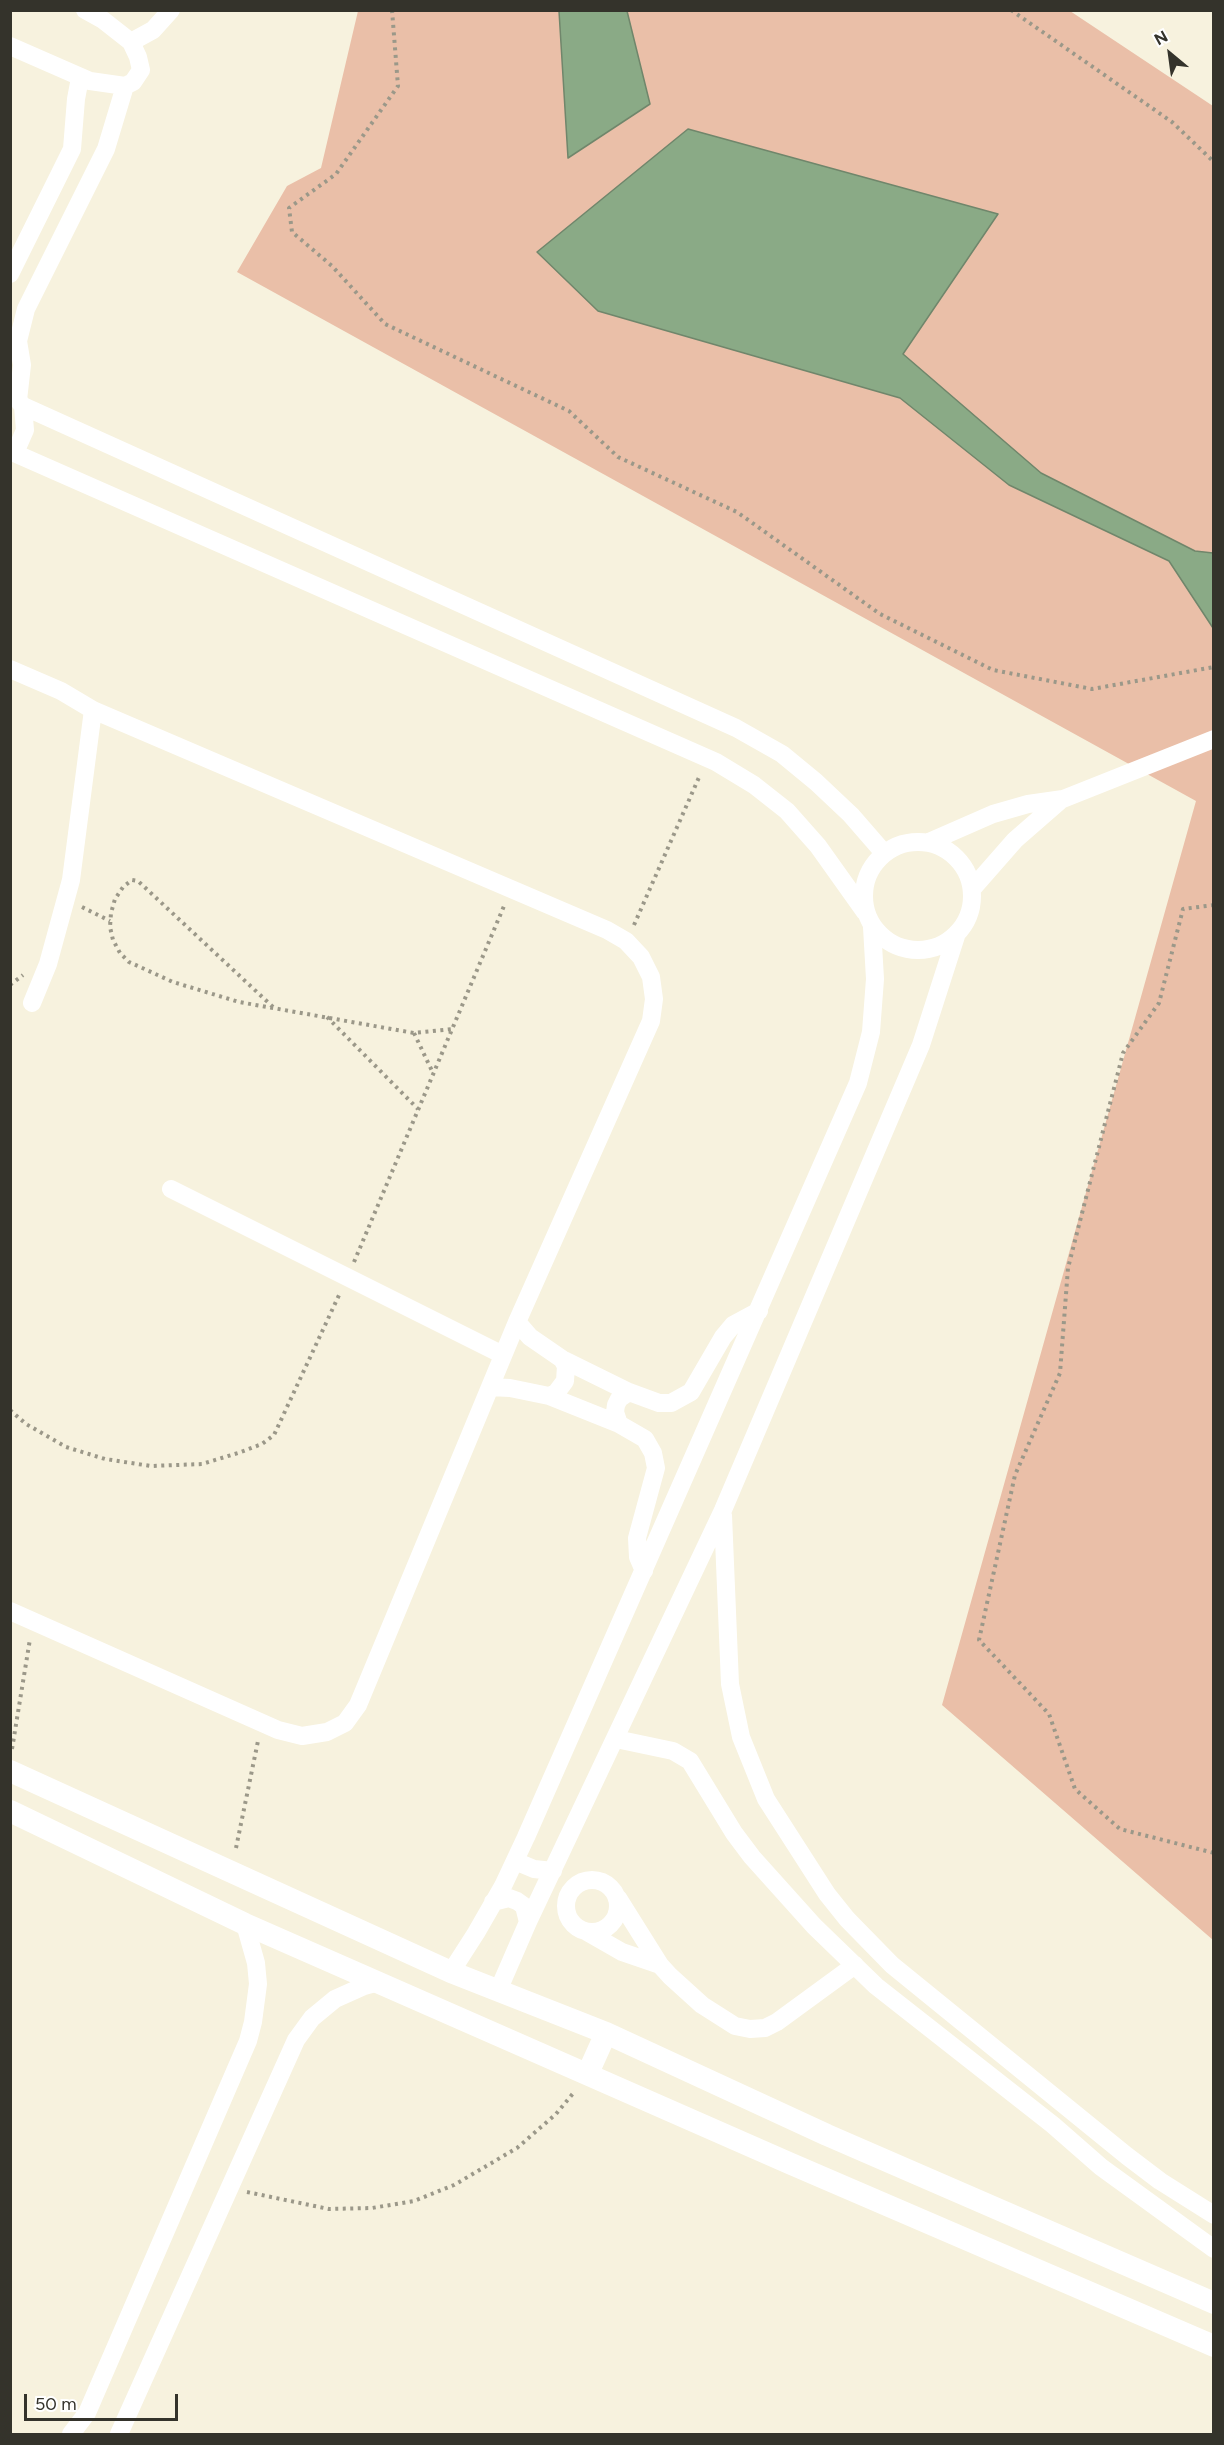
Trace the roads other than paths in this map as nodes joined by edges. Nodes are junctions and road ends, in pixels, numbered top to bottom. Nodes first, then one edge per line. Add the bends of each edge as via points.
1 (85, 10) edge
2 (171, 10) edge
3 (131, 42) junction
4 (10, 46) edge
5 (80, 78) junction
6 (124, 86) junction
7 (10, 274) edge
8 (17, 401) edge
9 (11, 452) edge
10 (10, 669) edge
11 (93, 710) junction
12 (1214, 739) edge
13 (1062, 799) junction
14 (929, 842) junction
15 (884, 853) junction
16 (972, 889) junction
17 (868, 919) junction
18 (957, 933) junction
19 (32, 1003) dead end
20 (171, 1189) dead end
21 (759, 1311) junction
22 (517, 1322) junction
23 (503, 1355) junction
24 (562, 1359) junction
25 (490, 1387) junction
26 (629, 1392) junction
27 (549, 1396) junction
28 (619, 1424) junction
29 (723, 1510) junction
30 (644, 1571) junction
31 (10, 1611) edge
32 (616, 1739) junction
33 (11, 1760) edge
34 (10, 1811) edge
35 (515, 1861) junction
36 (553, 1870) junction
37 (618, 1898) junction
38 (493, 1902) junction
39 (847, 1919) junction
40 (528, 1922) junction
41 (245, 1924) junction
42 (587, 1932) junction
43 (828, 1939) junction
44 (660, 1965) junction
45 (855, 1965) junction
46 (451, 1972) junction
47 (379, 1982) junction
48 (498, 1991) junction
49 (606, 2034) junction
50 (588, 2073) junction
51 (1160, 2181) junction
52 (1152, 2204) junction
53 (1214, 2215) edge
54 (1214, 2249) edge
55 (1155, 2278) junction
56 (1214, 2303) edge
57 (1138, 2313) junction
58 (1214, 2346) edge
59 (71, 2434) edge
60 (119, 2434) edge

1 - 3 street
2 - 3 street via 153,30
3 - 6 street via 141,70 133,82
4 - 5 street
5 - 6 street
5 - 7 street via 72,149
6 - 8 street via 106,149 26,309 18,341 22,365
8 - 9 street via 25,430
8 - 15 street via 736,728 782,754 816,782
9 - 17 street via 708,758 754,785 787,811 818,846
10 - 11 street
11 - 19 street via 71,880 48,964
11 - 22 street via 607,930 626,941 641,957 651,977 651,1021
12 - 13 street
13 - 14 street via 993,814
13 - 16 street via 1015,840
14 - 15 street via 905,843
14 - 16 street via 950,851 965,868
15 - 17 street via 865,879 863,896
16 - 18 street via 970,913
17 - 18 street via 883,939 913,951 945,944
17 - 21 street via 875,979 871,1032 858,1083
18 - 29 street via 921,1045
20 - 23 street
21 - 26 street via 728,1331 698,1382 682,1398 659,1403
21 - 30 street
22 - 23 street
22 - 24 street via 530,1337
23 - 25 street
24 - 26 street
24 - 27 street via 566,1366 565,1381
25 - 27 street
25 - 31 street via 358,1705 345,1723 327,1732 302,1736 279,1730
26 - 28 street via 616,1405
27 - 28 street
28 - 30 street via 645,1439 656,1468 637,1538
29 - 32 street
29 - 39 street via 730,1684 741,1737 766,1799
30 - 35 street
32 - 36 street
32 - 43 street via 673,1751 690,1761 752,1857
33 - 46 street
34 - 41 street
35 - 36 street via 534,1869
35 - 38 street
36 - 40 street
37 - 42 street via 618,1912 612,1924 600,1931
37 - 42 street via 604,1881 582,1881 573,1888 567,1897 569,1919
37 - 44 street
38 - 40 street via 509,1898 517,1901 524,1906
38 - 46 street
39 - 43 street
39 - 51 street via 892,1965
40 - 48 street
41 - 47 street
41 - 59 street via 258,1984 248,2041 87,2413
42 - 44 street via 622,1952
43 - 45 street
44 - 45 street via 722,2020 750,2029 777,2022
45 - 52 street via 876,1986
46 - 48 street
47 - 50 street
47 - 60 street via 349,1991 322,2008 296,2040
48 - 49 street
49 - 50 street
49 - 55 street
50 - 57 street
51 - 52 street
51 - 53 street
52 - 54 street
55 - 56 street
55 - 57 street
57 - 58 street

